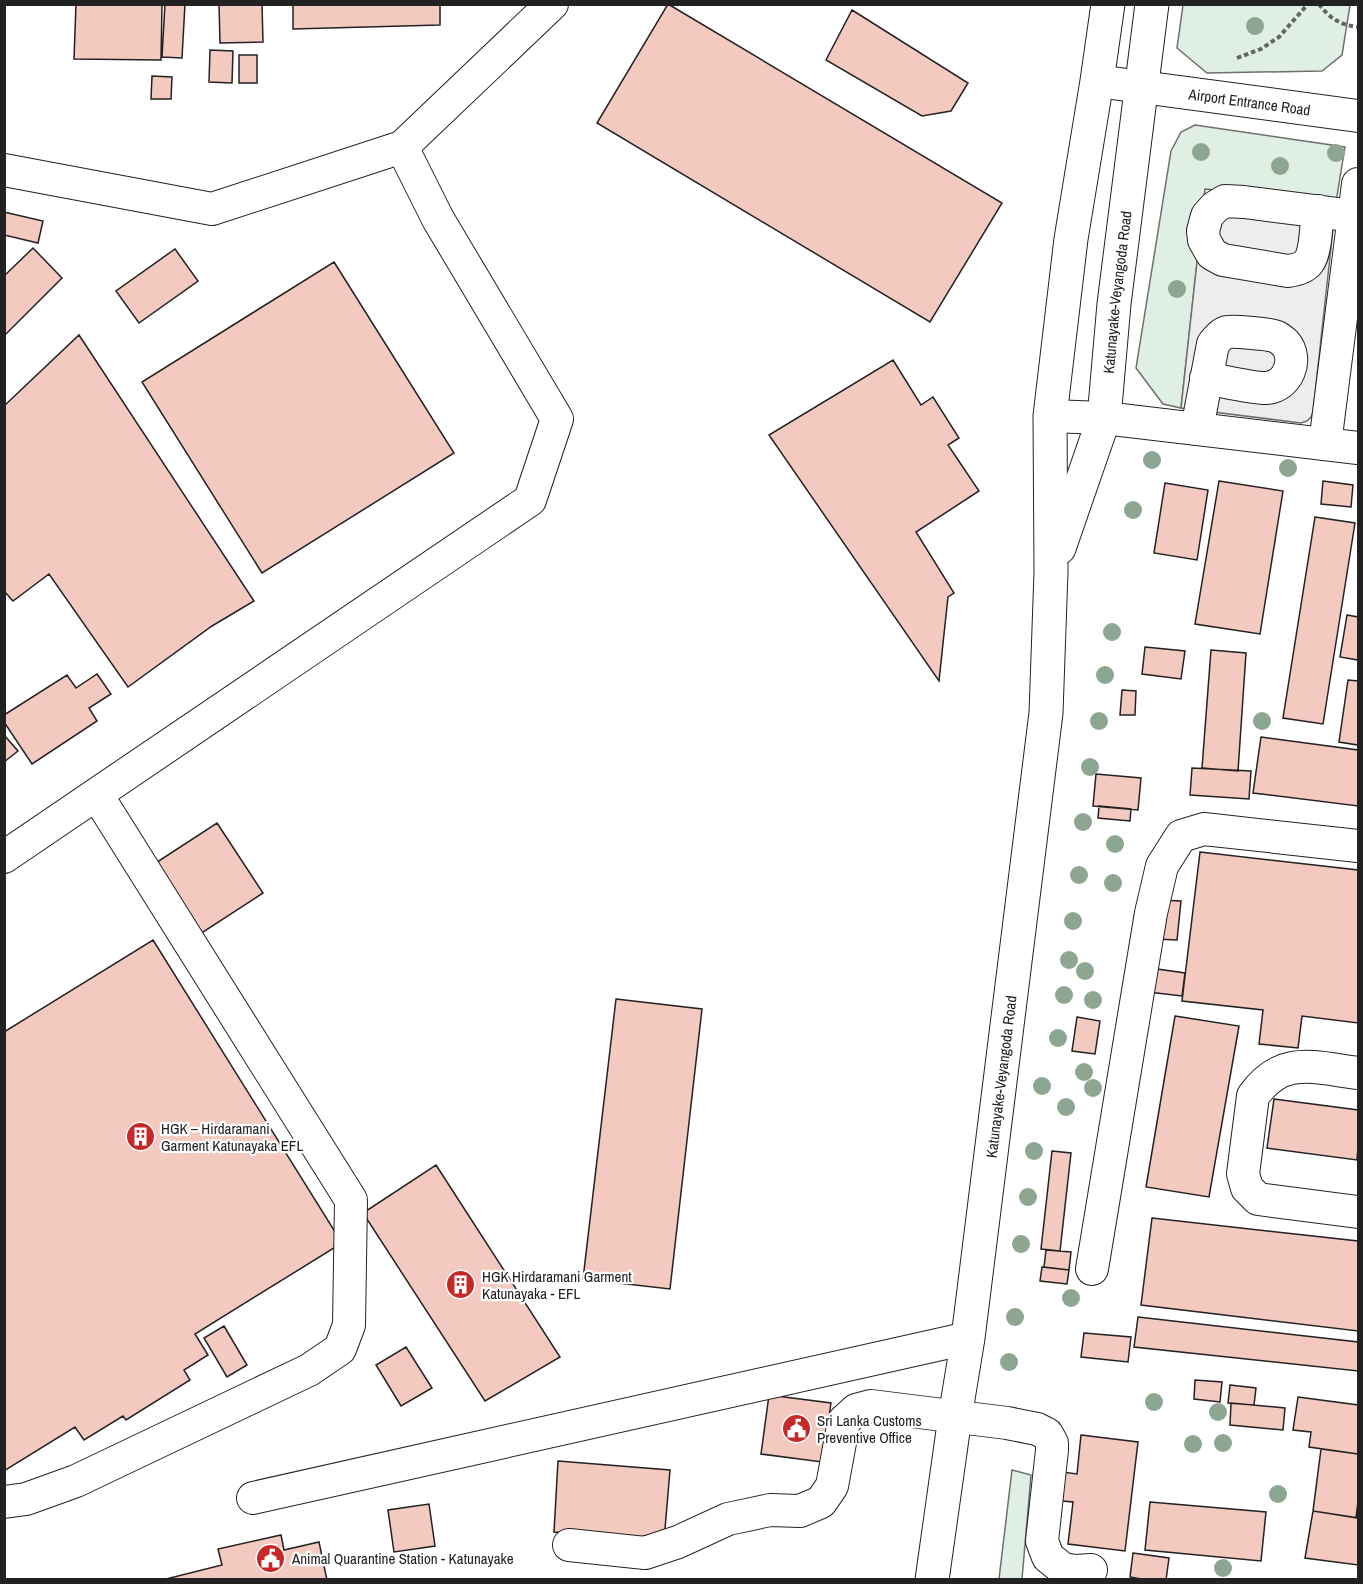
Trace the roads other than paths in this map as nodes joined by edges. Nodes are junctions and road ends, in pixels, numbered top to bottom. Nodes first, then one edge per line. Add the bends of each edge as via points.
1 (552, 4) edge
2 (1108, 4) edge
3 (1152, 4) edge
4 (1097, 81) junction
5 (1141, 87) junction
6 (1359, 116) edge
7 (402, 147) junction
8 (4, 170) edge
9 (1359, 184) edge
10 (1318, 211) dead end
11 (1354, 216) junction
12 (1206, 378) dead end
13 (1050, 416) junction
14 (1104, 418) junction
15 (1197, 429) junction
16 (1325, 444) junction
17 (1359, 448) edge
18 (1051, 572) junction
19 (97, 795) junction
20 (1359, 846) edge
21 (4, 857) edge
22 (1359, 1073) edge
23 (1359, 1212) edge
24 (1092, 1269) dead end
25 (968, 1338) junction
26 (955, 1417) junction
27 (253, 1498) dead end
28 (4, 1502) edge
29 (569, 1545) dead end
30 (1091, 1570) dead end
31 (932, 1580) edge

1 - 7 lane
2 - 4 main road, Katunayake-Veyangoda Road
3 - 5 main road, Katunayake-Veyangoda Road
4 - 5 lane, Airport Entrance Road
4 - 13 main road, Katunayake-Veyangoda Road via 1071,239
5 - 6 lane, Airport Entrance Road
5 - 14 main road, Katunayake-Veyangoda Road
7 - 8 lane via 212,209
7 - 19 lane via 438,219 557,419 530,500
9 - 11 lane
10 - 11 lane
11 - 16 lane
12 - 15 lane
13 - 14 lane
13 - 18 main road, Katunayake-Veyangoda Road
14 - 15 lane
14 - 18 main road, Katunayake-Veyangoda Road
15 - 16 lane
16 - 17 lane
18 - 25 main road, Katunayake-Veyangoda Road via 1046,713
19 - 21 lane
19 - 28 lane via 351,1200 349,1325 340,1349 309,1370 76,1481
20 - 24 lane via 1204,829 1181,836 1162,866
22 - 23 lane via 1299,1066 1270,1077 1253,1096 1243,1174 1247,1188 1258,1199
25 - 26 main road, Katunayake-Veyangoda Road
25 - 27 lane
26 - 29 lane via 871,1406 856,1410 844,1421 832,1486 821,1502 800,1511 770,1510 729,1519 645,1553
26 - 30 lane via 1007,1423 1047,1434 1052,1450 1042,1541 1048,1557 1063,1569
26 - 31 main road, Katunayake-Veyangoda Road

